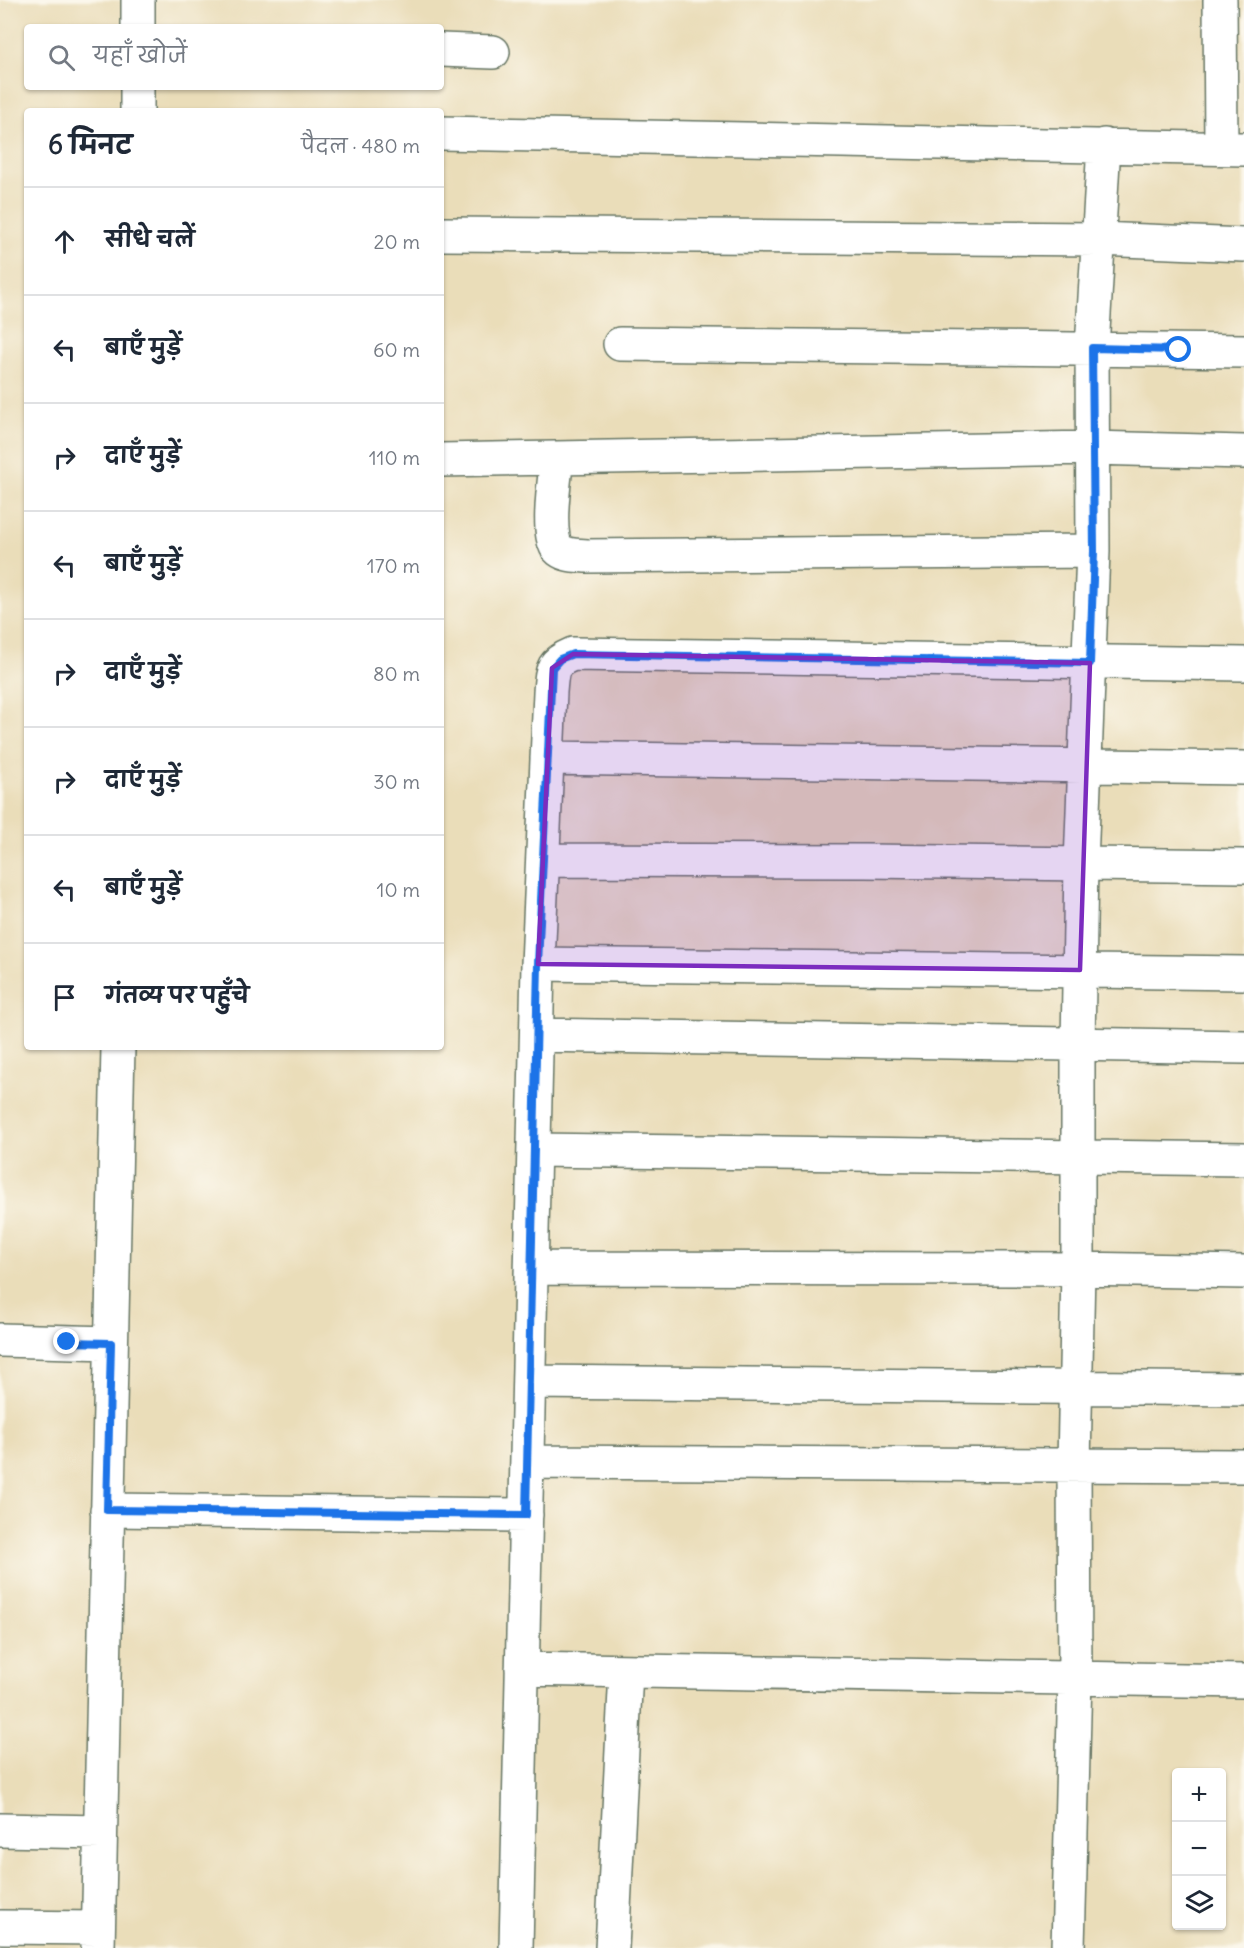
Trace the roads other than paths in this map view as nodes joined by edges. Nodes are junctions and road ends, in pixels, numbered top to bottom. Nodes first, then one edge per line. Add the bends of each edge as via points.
1 (138, 0) edge
2 (1220, 0) edge
3 (138, 24) edge
4 (444, 50) edge
5 (493, 52) dead end
6 (137, 90) edge
7 (137, 108) edge
8 (444, 133) edge
9 (1104, 145) junction
10 (1233, 148) edge
11 (444, 234) edge
12 (1098, 238) junction
13 (1244, 245) edge
14 (620, 344) dead end
15 (1092, 348) junction
16 (1244, 351) edge
17 (1092, 448) junction
18 (1244, 452) edge
19 (557, 458) junction
20 (444, 460) edge
21 (1094, 551) junction
22 (1090, 663) junction
23 (1244, 664) edge
24 (547, 758) junction
25 (1086, 767) junction
26 (1244, 768) edge
27 (543, 860) junction
28 (1081, 864) junction
29 (1244, 866) edge
30 (538, 964) junction
31 (1080, 970) junction
32 (1244, 973) edge
33 (537, 1035) junction
34 (1078, 1045) junction
35 (1244, 1047) edge
36 (118, 1050) edge
37 (534, 1150) junction
38 (1078, 1157) junction
39 (1244, 1159) edge
40 (532, 1269) junction
41 (1078, 1269) junction
42 (1244, 1272) edge
43 (0, 1340) edge
44 (111, 1343) junction
45 (529, 1382) junction
46 (1076, 1387) junction
47 (1244, 1389) edge
48 (527, 1461) junction
49 (1074, 1464) junction
50 (1244, 1466) edge
51 (107, 1510) junction
52 (526, 1515) junction
53 (522, 1668) junction
54 (626, 1671) junction
55 (1075, 1677) junction
56 (1244, 1682) edge
57 (0, 1830) edge
58 (100, 1832) junction
59 (0, 1927) edge
60 (98, 1938) edge
61 (516, 1948) edge
62 (612, 1948) edge
63 (1068, 1948) edge

1 - 3 street
2 - 10 street
4 - 5 street
6 - 7 street
8 - 9 street
9 - 10 street
9 - 12 street
11 - 12 street
12 - 13 street
12 - 15 street
14 - 15 street
15 - 16 street
15 - 17 street
17 - 18 street
17 - 19 street
17 - 21 street
19 - 20 street
19 - 21 street via 552,539 557,549 568,555
21 - 22 street
22 - 23 street
22 - 24 street via 573,654 560,659 552,668
22 - 25 street
24 - 25 street
24 - 27 street
25 - 26 street
25 - 28 street
27 - 28 street
27 - 30 street
28 - 29 street
28 - 31 street
30 - 31 street
30 - 33 street
31 - 32 street
31 - 34 street
33 - 34 street
33 - 37 street
34 - 35 street
34 - 38 street
36 - 44 street
37 - 38 street
37 - 40 street
38 - 39 street
38 - 41 street
40 - 41 street
40 - 45 street
41 - 42 street
41 - 46 street
43 - 44 street
44 - 51 street
45 - 46 street
45 - 48 street
46 - 47 street
46 - 49 street
48 - 49 street
48 - 52 street
49 - 50 street
49 - 55 street
51 - 52 street
51 - 58 street
52 - 53 street
53 - 54 street
53 - 61 street
54 - 55 street
54 - 62 street
55 - 56 street
55 - 63 street
57 - 58 street
58 - 60 street
59 - 60 street

